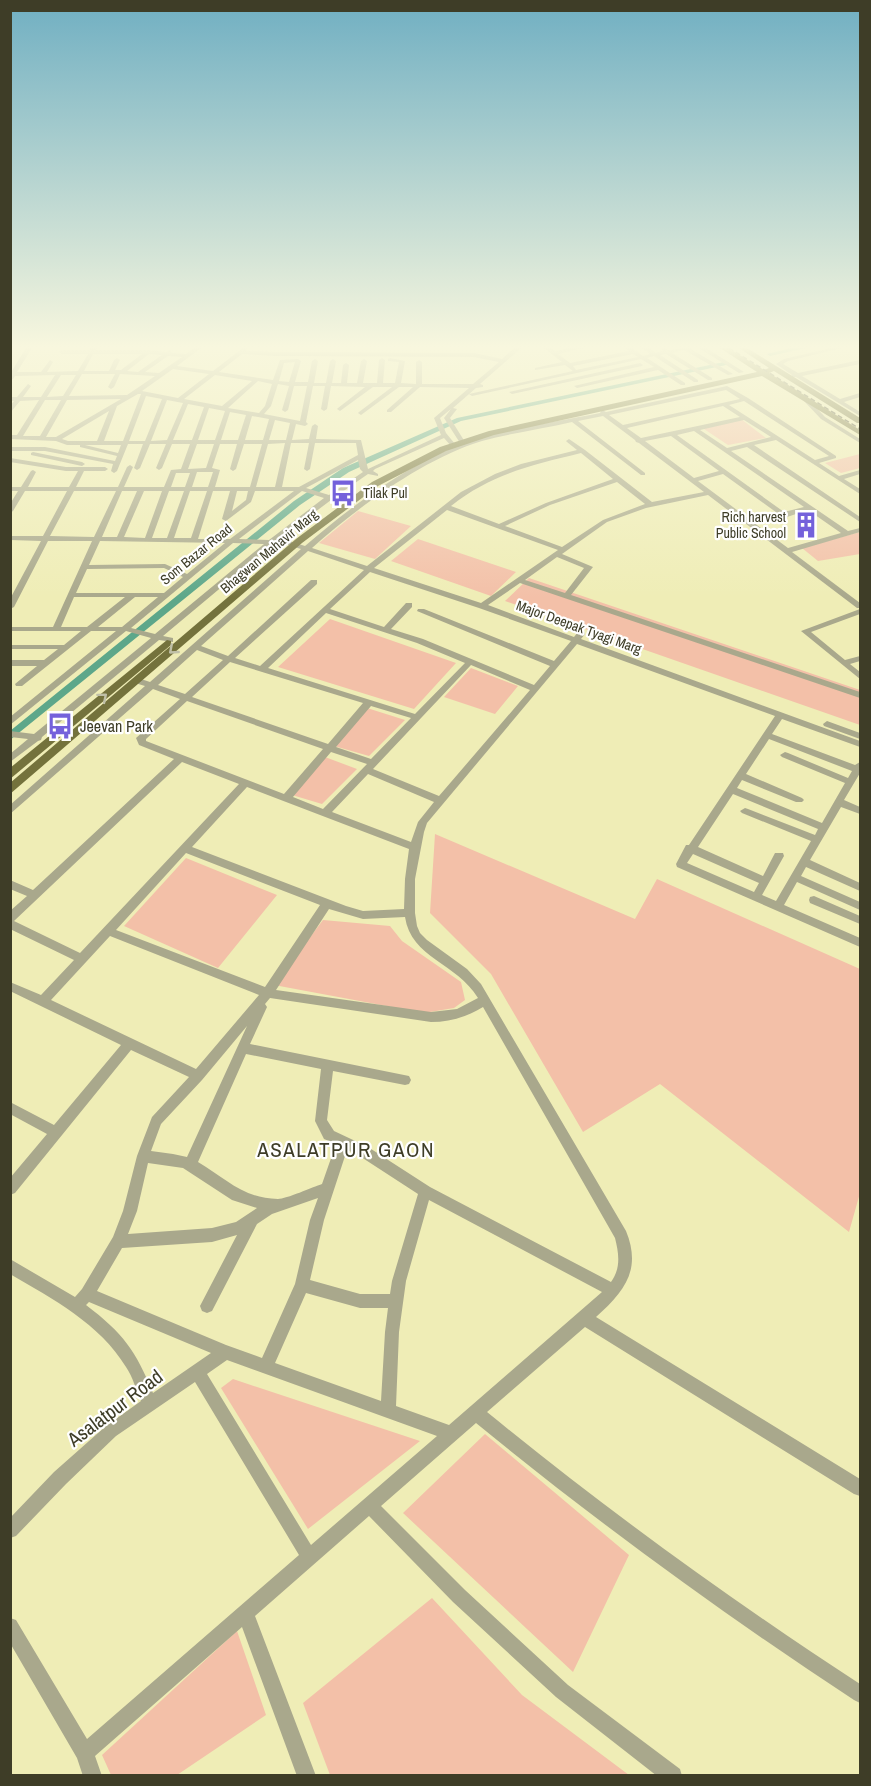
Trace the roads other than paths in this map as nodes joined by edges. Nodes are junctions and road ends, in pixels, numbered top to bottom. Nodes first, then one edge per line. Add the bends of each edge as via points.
1 (22, 431) edge
2 (46, 431) edge
3 (70, 431) edge
4 (104, 431) edge
5 (127, 431) edge
6 (151, 431) edge
7 (173, 431) edge
8 (197, 431) edge
9 (220, 431) edge
10 (244, 431) edge
11 (267, 431) edge
12 (291, 431) edge
13 (314, 431) edge
14 (443, 431) edge
15 (449, 431) edge
16 (477, 431) edge
17 (501, 431) edge
18 (520, 431) edge
19 (588, 431) edge
20 (626, 431) edge
21 (684, 431) edge
22 (698, 431) edge
23 (766, 431) edge
24 (795, 431) edge
25 (845, 431) edge
26 (672, 434) junction
27 (10, 437) edge
28 (19, 437) junction
29 (42, 438) junction
30 (777, 438) junction
31 (57, 439) junction
32 (450, 440) junction
33 (170, 441) junction
34 (193, 441) junction
35 (218, 441) junction
36 (241, 441) junction
37 (264, 441) junction
38 (289, 441) junction
39 (312, 441) junction
40 (569, 441) dead end
41 (638, 441) junction
42 (861, 441) edge
43 (100, 442) junction
44 (124, 442) junction
45 (146, 442) junction
46 (67, 443) junction
47 (750, 445) junction
48 (10, 449) edge
49 (726, 450) junction
50 (583, 451) junction
51 (33, 454) dead end
52 (120, 454) junction
53 (10, 460) edge
54 (814, 462) junction
55 (366, 466) junction
56 (115, 468) junction
57 (159, 468) dead end
58 (209, 468) dead end
59 (82, 469) junction
60 (105, 469) junction
61 (233, 469) dead end
62 (307, 469) dead end
63 (184, 471) junction
64 (194, 471) junction
65 (33, 472) dead end
66 (725, 472) junction
67 (860, 473) edge
68 (643, 474) dead end
69 (838, 478) junction
70 (619, 479) junction
71 (692, 480) junction
72 (10, 489) edge
73 (22, 489) junction
74 (72, 489) junction
75 (119, 489) junction
76 (141, 489) junction
77 (166, 489) junction
78 (188, 489) junction
79 (211, 489) junction
80 (234, 489) junction
81 (252, 489) junction
82 (278, 489) junction
83 (303, 489) junction
84 (861, 492) edge
85 (708, 494) junction
86 (330, 497) junction
87 (651, 505) junction
88 (446, 507) junction
89 (809, 508) junction
90 (10, 511) edge
91 (861, 520) edge
92 (498, 526) junction
93 (861, 530) edge
94 (847, 534) junction
95 (10, 538) edge
96 (46, 538) junction
97 (96, 538) junction
98 (120, 539) junction
99 (147, 540) junction
100 (170, 540) junction
101 (195, 540) junction
102 (236, 540) junction
103 (272, 541) junction
104 (298, 543) junction
105 (558, 551) junction
106 (787, 551) junction
107 (371, 566) junction
108 (84, 567) junction
109 (188, 577) junction
110 (519, 580) junction
111 (314, 582) dead end
112 (71, 595) junction
113 (133, 595) junction
114 (167, 595) junction
115 (566, 597) junction
116 (485, 604) junction
117 (409, 605) dead end
118 (10, 607) edge
119 (861, 609) edge
120 (327, 610) junction
121 (421, 612) dead end
122 (10, 629) edge
123 (56, 629) junction
124 (88, 629) junction
125 (128, 629) junction
126 (384, 630) junction
127 (157, 637) junction
128 (578, 637) junction
129 (170, 640) junction
130 (10, 647) edge
131 (66, 647) junction
132 (196, 647) junction
133 (861, 658) edge
134 (229, 659) junction
135 (470, 662) junction
136 (10, 663) edge
137 (46, 663) junction
138 (844, 663) junction
139 (556, 664) junction
140 (263, 668) junction
141 (861, 676) edge
142 (138, 681) junction
143 (19, 684) dead end
144 (152, 686) junction
145 (536, 689) junction
146 (861, 695) edge
147 (187, 698) junction
148 (369, 702) junction
149 (781, 714) junction
150 (417, 717) junction
151 (10, 722) edge
152 (10, 734) edge
153 (767, 735) junction
154 (861, 736) edge
155 (31, 737) junction
156 (50, 742) junction
157 (861, 744) edge
158 (329, 748) junction
159 (785, 755) dead end
160 (181, 758) junction
161 (10, 759) edge
162 (370, 766) junction
163 (860, 768) edge
164 (10, 775) edge
165 (739, 775) junction
166 (246, 782) junction
167 (850, 782) junction
168 (730, 789) junction
169 (10, 790) edge
170 (287, 797) junction
171 (439, 800) junction
172 (799, 800) dead end
173 (839, 802) junction
174 (10, 811) edge
175 (745, 811) dead end
176 (861, 811) edge
177 (326, 812) junction
178 (824, 828) junction
179 (817, 840) junction
180 (414, 847) junction
181 (184, 848) junction
182 (690, 848) junction
183 (779, 856) dead end
184 (804, 862) junction
185 (795, 878) junction
186 (765, 881) junction
187 (10, 884) edge
188 (861, 887) edge
189 (819, 888) junction
190 (34, 895) junction
191 (756, 897) junction
192 (813, 900) junction
193 (326, 905) junction
194 (861, 906) edge
195 (778, 907) junction
196 (408, 913) junction
197 (10, 918) edge
198 (804, 918) junction
199 (861, 920) edge
200 (10, 924) edge
201 (108, 931) junction
202 (860, 940) edge
203 (82, 959) junction
204 (10, 986) edge
205 (267, 993) junction
206 (483, 1001) junction
207 (42, 1002) junction
208 (129, 1044) junction
209 (242, 1048) junction
210 (328, 1064) junction
211 (198, 1076) junction
212 (405, 1080) dead end
213 (10, 1107) edge
214 (56, 1133) junction
215 (343, 1142) junction
216 (143, 1156) junction
217 (189, 1165) junction
218 (10, 1189) edge
219 (326, 1189) junction
220 (425, 1191) junction
221 (279, 1204) junction
222 (252, 1219) junction
223 (118, 1241) junction
224 (10, 1266) edge
225 (302, 1285) junction
226 (614, 1291) junction
227 (87, 1294) junction
228 (395, 1301) junction
229 (76, 1306) junction
230 (207, 1306) dead end
231 (584, 1318) junction
232 (226, 1352) junction
233 (266, 1367) junction
234 (198, 1371) junction
235 (150, 1404) junction
236 (388, 1411) junction
237 (476, 1413) junction
238 (452, 1434) junction
239 (861, 1488) edge
240 (370, 1506) junction
241 (10, 1530) edge
242 (310, 1558) junction
243 (246, 1614) junction
244 (10, 1626) edge
245 (861, 1694) edge
246 (86, 1753) junction
247 (93, 1776) edge
248 (307, 1776) edge
249 (674, 1776) edge

1 - 28 street
2 - 29 street
3 - 31 street
4 - 43 street
5 - 44 street
6 - 45 street
7 - 33 street
8 - 34 street
9 - 35 street
10 - 36 street
11 - 37 street
12 - 38 street
13 - 39 street
14 - 32 street
15 - 32 street
16 - 32 main road, Bhagwan Mahavir Marg
17 - 32 main road, Bhagwan Mahavir Marg
18 - 32 street via 480,440
19 - 68 street
20 - 41 street
21 - 26 street
22 - 49 street
23 - 30 street
24 - 54 street via 834,457
25 - 42 street
26 - 41 street
26 - 66 street
27 - 28 street
28 - 29 street
29 - 31 street
30 - 47 street
30 - 54 street
31 - 46 street
32 - 55 main road, Bhagwan Mahavir Marg
32 - 104 main road, Bhagwan Mahavir Marg via 375,484
33 - 34 street
33 - 45 street
33 - 57 street
34 - 35 street
34 - 63 street
35 - 36 street
35 - 58 street
36 - 37 street
36 - 61 street
37 - 38 street
37 - 81 street
38 - 39 street
38 - 82 street
39 - 55 street via 359,441
39 - 62 street
40 - 50 street
41 - 71 street
43 - 44 street
43 - 46 street
44 - 45 street
44 - 52 street
45 - 75 street
46 - 52 street
47 - 49 street
47 - 91 street
48 - 56 street via 45,449
49 - 89 street
50 - 70 street
50 - 88 street via 497,475
51 - 60 street
52 - 56 street
53 - 59 street
54 - 69 street
55 - 83 street, Som Bazar Road via 326,473
55 - 86 main road, Bhagwan Mahavir Marg
56 - 60 street
59 - 60 street
59 - 74 street
63 - 64 street
63 - 77 street via 173,471
64 - 78 street
64 - 79 street via 217,470
65 - 73 street
66 - 71 street
66 - 89 street via 782,514
67 - 69 street
69 - 84 street
70 - 87 street
70 - 92 street
71 - 85 street
72 - 73 street
73 - 74 street
73 - 90 street
74 - 75 street
74 - 96 street
75 - 76 street
75 - 97 street
76 - 77 street
76 - 98 street
77 - 78 street
77 - 99 street
78 - 79 street
78 - 100 street
79 - 80 street
79 - 101 street
80 - 81 street
80 - 81 street via 226,519 247,503
81 - 82 street
82 - 83 street
83 - 86 street
83 - 102 street, Som Bazar Road
85 - 87 street
85 - 106 street
86 - 103 street
86 - 104 main road, Bhagwan Mahavir Marg
87 - 105 street via 605,521
88 - 92 street
88 - 107 street
89 - 94 street
92 - 105 street
93 - 94 street
94 - 106 street
95 - 96 street, Major Deepak Tyagi Marg
96 - 97 street, Major Deepak Tyagi Marg
96 - 118 street
97 - 98 street, Major Deepak Tyagi Marg
97 - 108 street
98 - 99 street, Major Deepak Tyagi Marg
99 - 100 street, Major Deepak Tyagi Marg
100 - 101 street, Major Deepak Tyagi Marg
101 - 102 street, Major Deepak Tyagi Marg
102 - 103 street, Major Deepak Tyagi Marg
102 - 109 street, Som Bazar Road
103 - 104 street, Major Deepak Tyagi Marg
103 - 127 street
104 - 107 street, Major Deepak Tyagi Marg
104 - 129 main road, Bhagwan Mahavir Marg
104 - 132 street
104 -> 142 main road, Bhagwan Mahavir Marg
105 - 110 street
105 - 115 street via 589,567
106 - 119 street
107 - 116 street, Major Deepak Tyagi Marg
107 - 120 street
108 - 109 street via 165,566
108 - 112 street
109 - 114 street, Som Bazar Road
110 - 115 street
110 - 116 street
111 - 134 street
112 - 113 street
112 - 123 street
113 - 114 street
113 - 124 street
114 - 125 street, Som Bazar Road
115 - 146 street
116 - 128 street, Major Deepak Tyagi Marg
117 - 126 street
119 - 138 street via 805,630
120 - 126 street
120 - 140 street
121 - 139 street
122 - 123 street
123 - 124 street
124 - 125 street
124 - 131 street
125 - 127 street
125 - 151 street, Som Bazar Road
126 - 135 street
127 - 129 street
127 - 155 street
128 - 139 street
128 - 149 street, Major Deepak Tyagi Marg
128 - 154 street, Major Deepak Tyagi Marg
156 -> 129 main road, Bhagwan Mahavir Marg
130 - 131 street
131 - 137 street
132 - 134 street
132 - 144 street
133 - 138 street
134 - 140 street
134 - 147 street
135 - 145 street
135 - 150 street
136 - 137 street
137 - 143 street
138 - 141 street
139 - 145 street
140 - 148 street
142 - 144 street
142 - 169 main road, Bhagwan Mahavir Marg
144 - 147 street
144 - 174 street
145 - 171 street
147 - 158 street
147 - 160 street via 140,740
148 - 150 street
148 - 158 street
149 - 153 street
149 - 157 street, Major Deepak Tyagi Marg
150 - 162 street
152 - 155 street
153 - 163 street
153 - 165 street
155 - 156 street
155 - 161 street
156 - 164 main road, Bhagwan Mahavir Marg
158 - 162 street
158 - 170 street
159 - 167 street
160 - 166 street
160 - 190 street
162 - 171 street
162 - 177 street
163 - 167 street
165 - 168 street
165 - 172 street
166 - 170 street
166 - 181 street
167 - 173 street
168 - 178 street
168 - 182 street
170 - 177 street
171 - 180 street via 423,822
173 - 176 street
173 - 178 street
175 - 179 street
177 - 180 street
178 - 179 street
179 - 184 street
180 - 196 street
181 - 193 street
181 - 201 street
182 - 186 street
182 - 191 street via 681,861 684,867
183 - 186 street
184 - 185 street
184 - 188 street
185 - 189 street
185 - 195 street
186 - 191 street
187 - 190 street
189 - 192 street
189 - 194 street
190 - 197 street
191 - 195 street
192 - 198 street
192 - 199 street
193 - 196 street via 363,915
193 - 205 street
195 - 198 street
196 - 206 street via 415,935 469,974
198 - 202 street
200 - 203 street
201 - 203 street
201 - 205 street
203 - 207 street
204 - 207 street
205 - 206 street via 447,1018
205 - 209 street
205 - 211 street
206 - 226 street via 621,1236 627,1256 624,1276
207 - 208 street
208 - 211 street
208 - 214 street
209 - 210 street
209 - 217 street
210 - 212 street
210 - 215 street via 321,1121 329,1135
211 - 216 street via 156,1120
213 - 214 street
214 - 218 street
215 - 219 street
215 - 220 street
216 - 217 street
216 - 223 street via 130,1211
217 - 221 street via 232,1195
219 - 221 street
219 - 225 street
220 - 226 street
220 - 228 street
221 - 222 street
222 - 223 street via 239,1228 212,1235
222 - 230 street
223 - 227 street
224 - 229 street
225 - 228 street via 360,1301
225 - 233 street
226 - 231 street
227 - 229 street
227 - 232 street
228 - 236 street
229 - 235 street via 111,1334 132,1363
231 - 237 street
231 - 239 street
232 - 233 street
232 - 234 street, Asalatpur Road
233 - 236 street
234 - 235 street, Asalatpur Road
234 - 242 street
235 - 241 street, Asalatpur Road via 111,1431
236 - 238 street
237 - 238 street
237 - 245 street via 574,1494 676,1569
238 - 240 street
240 - 242 street
240 - 249 street via 459,1596 562,1691
242 - 243 street
243 - 246 street
243 - 248 street
244 - 246 street
246 - 247 street

